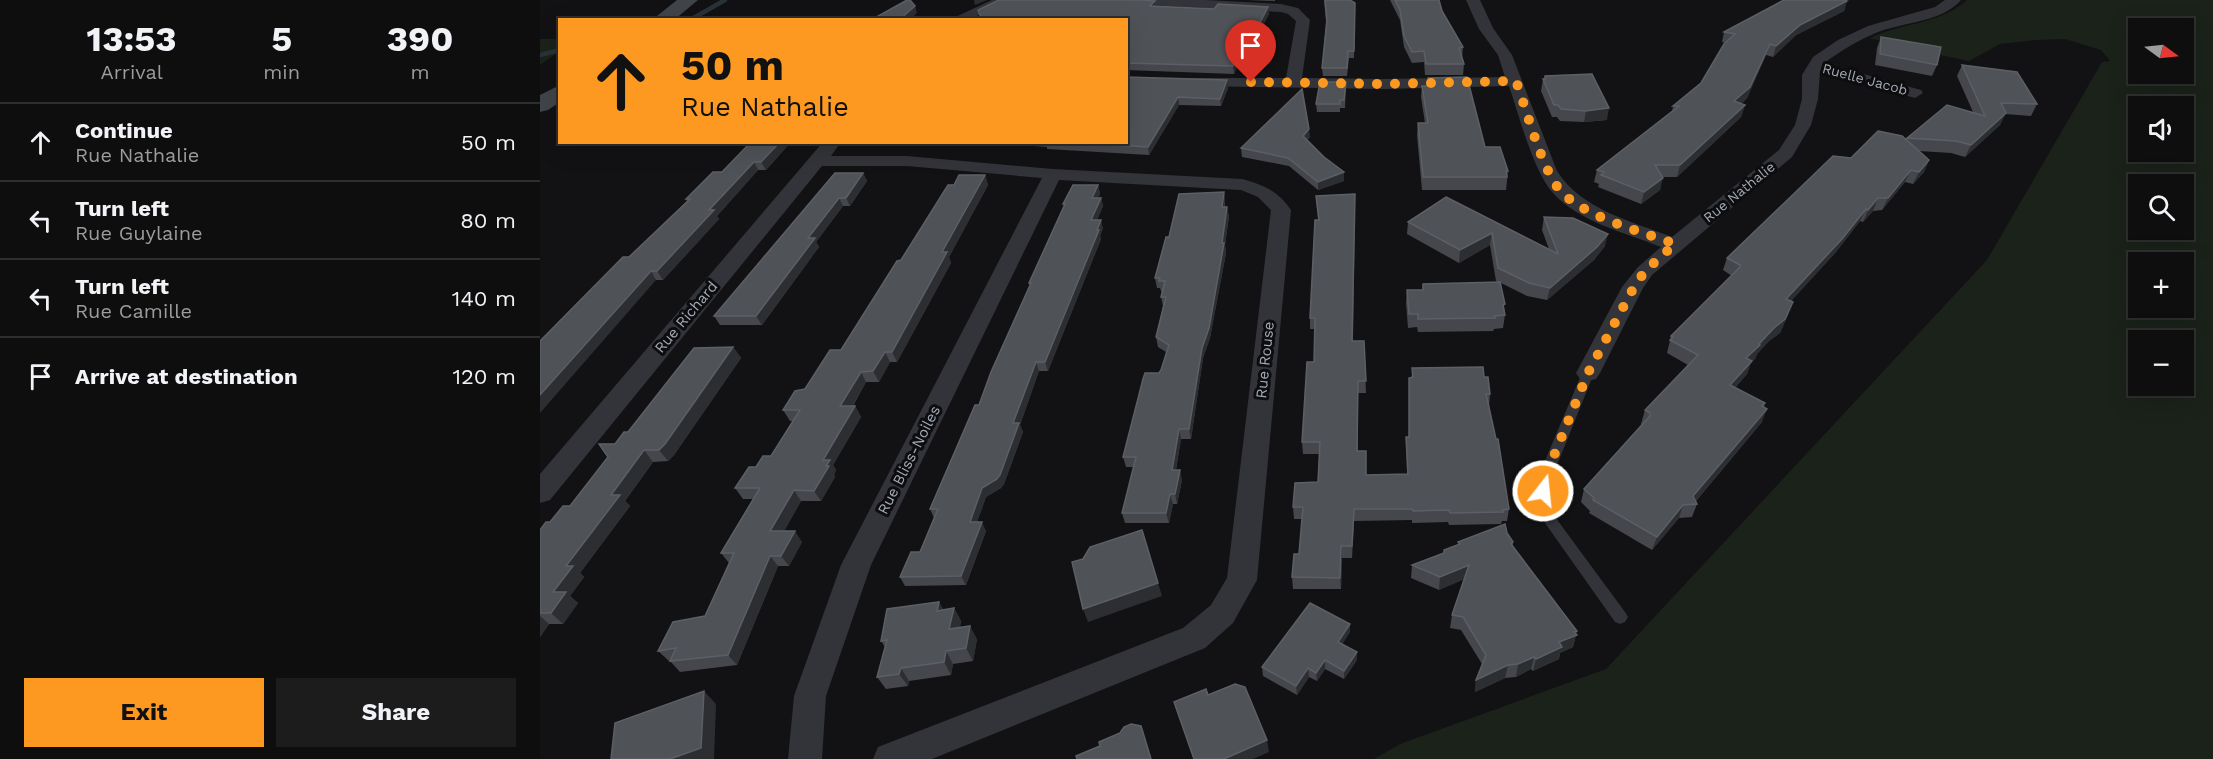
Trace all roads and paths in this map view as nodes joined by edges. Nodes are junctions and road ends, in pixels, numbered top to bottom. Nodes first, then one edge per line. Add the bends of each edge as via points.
1 (689, 0) edge
2 (1003, 0) edge
3 (1129, 0) edge
4 (1473, 0) edge
5 (1954, 0) edge
6 (1201, 2) edge
7 (664, 18) edge
8 (961, 18) edge
9 (1815, 65) junction
10 (1178, 80) edge
11 (1516, 81) junction
12 (1293, 83) junction
13 (558, 92) edge
14 (1915, 93) dead end
15 (540, 105) edge
16 (832, 144) edge
17 (817, 161) junction
18 (1053, 174) junction
19 (1675, 244) junction
20 (1588, 373) joint
21 (540, 492) edge
22 (1620, 617) dead end
23 (805, 759) edge
24 (890, 759) edge

1 - 7 street
2 - 8 street
3 - 6 street
4 - 11 street
5 - 9 street via 1940,10 1873,28
6 - 12 street via 1281,8 1299,15 1303,20
9 - 14 street, Ruelle Jacob
9 - 19 street, Rue Nathalie via 1803,125 1786,153
10 - 12 street
11 - 12 street
11 - 19 street via 1548,171 1559,189 1599,215
13 - 15 street
16 - 17 street, Rue Richard
17 - 18 street, Rue Rouse via 908,161
17 - 21 street, Rue Richard
18 - 23 street, Rue Bliss-Noiles via 856,565 810,696
18 - 24 street, Rue Rouse via 1242,185 1274,198 1281,210 1242,580 1222,614 1194,639
19 - 20 street, Rue Nathalie via 1645,271 1634,287
20 - 22 lane via 1546,475 1544,502 1552,524

